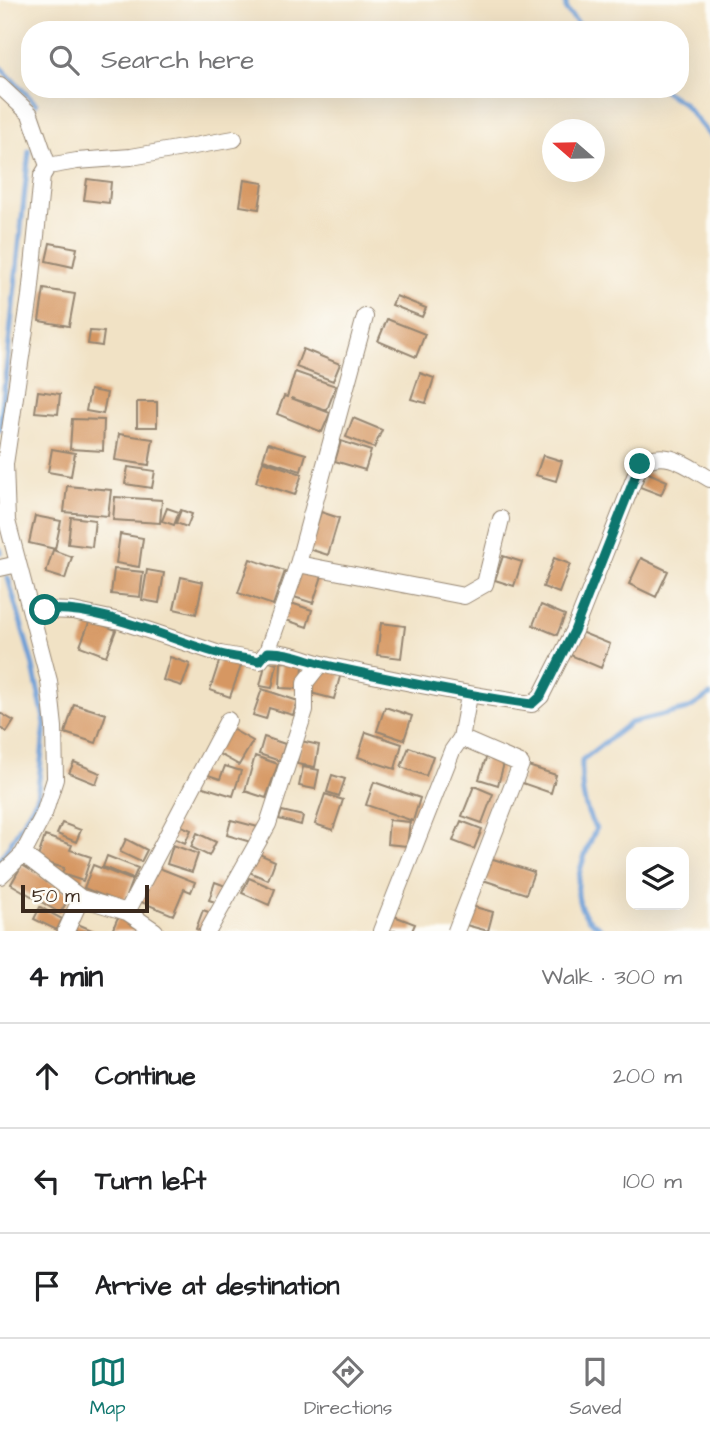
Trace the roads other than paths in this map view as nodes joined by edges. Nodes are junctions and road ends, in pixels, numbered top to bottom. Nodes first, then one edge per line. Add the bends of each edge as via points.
1 (0, 86) edge
2 (234, 139) dead end
3 (48, 166) junction
4 (365, 317) dead end
5 (710, 480) edge
6 (500, 519) dead end
7 (18, 564) junction
8 (298, 564) junction
9 (0, 568) edge
10 (32, 616) junction
11 (267, 652) junction
12 (320, 664) junction
13 (469, 696) junction
14 (228, 720) dead end
15 (461, 738) junction
16 (23, 853) junction
17 (0, 876) edge
18 (81, 898) junction
19 (127, 912) junction
20 (66, 931) edge
21 (155, 931) edge
22 (208, 931) edge
23 (382, 931) edge
24 (456, 931) edge

1 - 3 street via 30,114
2 - 3 street
3 - 7 street via 42,176 5,464 7,521
4 - 8 street
5 - 13 street via 668,457 657,456 640,464 574,631 541,696 532,704
6 - 8 street via 485,583 464,596
7 - 9 street
7 - 10 street
8 - 11 street
10 - 11 street via 45,610 73,611 120,621 220,654 260,661
10 - 16 street via 49,681 55,779 44,814
11 - 12 street via 279,651
12 - 13 street
12 - 22 street via 305,683 305,710 268,824
13 - 15 street
14 - 19 street
15 - 23 street
15 - 24 street via 521,764
16 - 17 street
16 - 18 street
18 - 19 street
18 - 20 street
19 - 21 street

